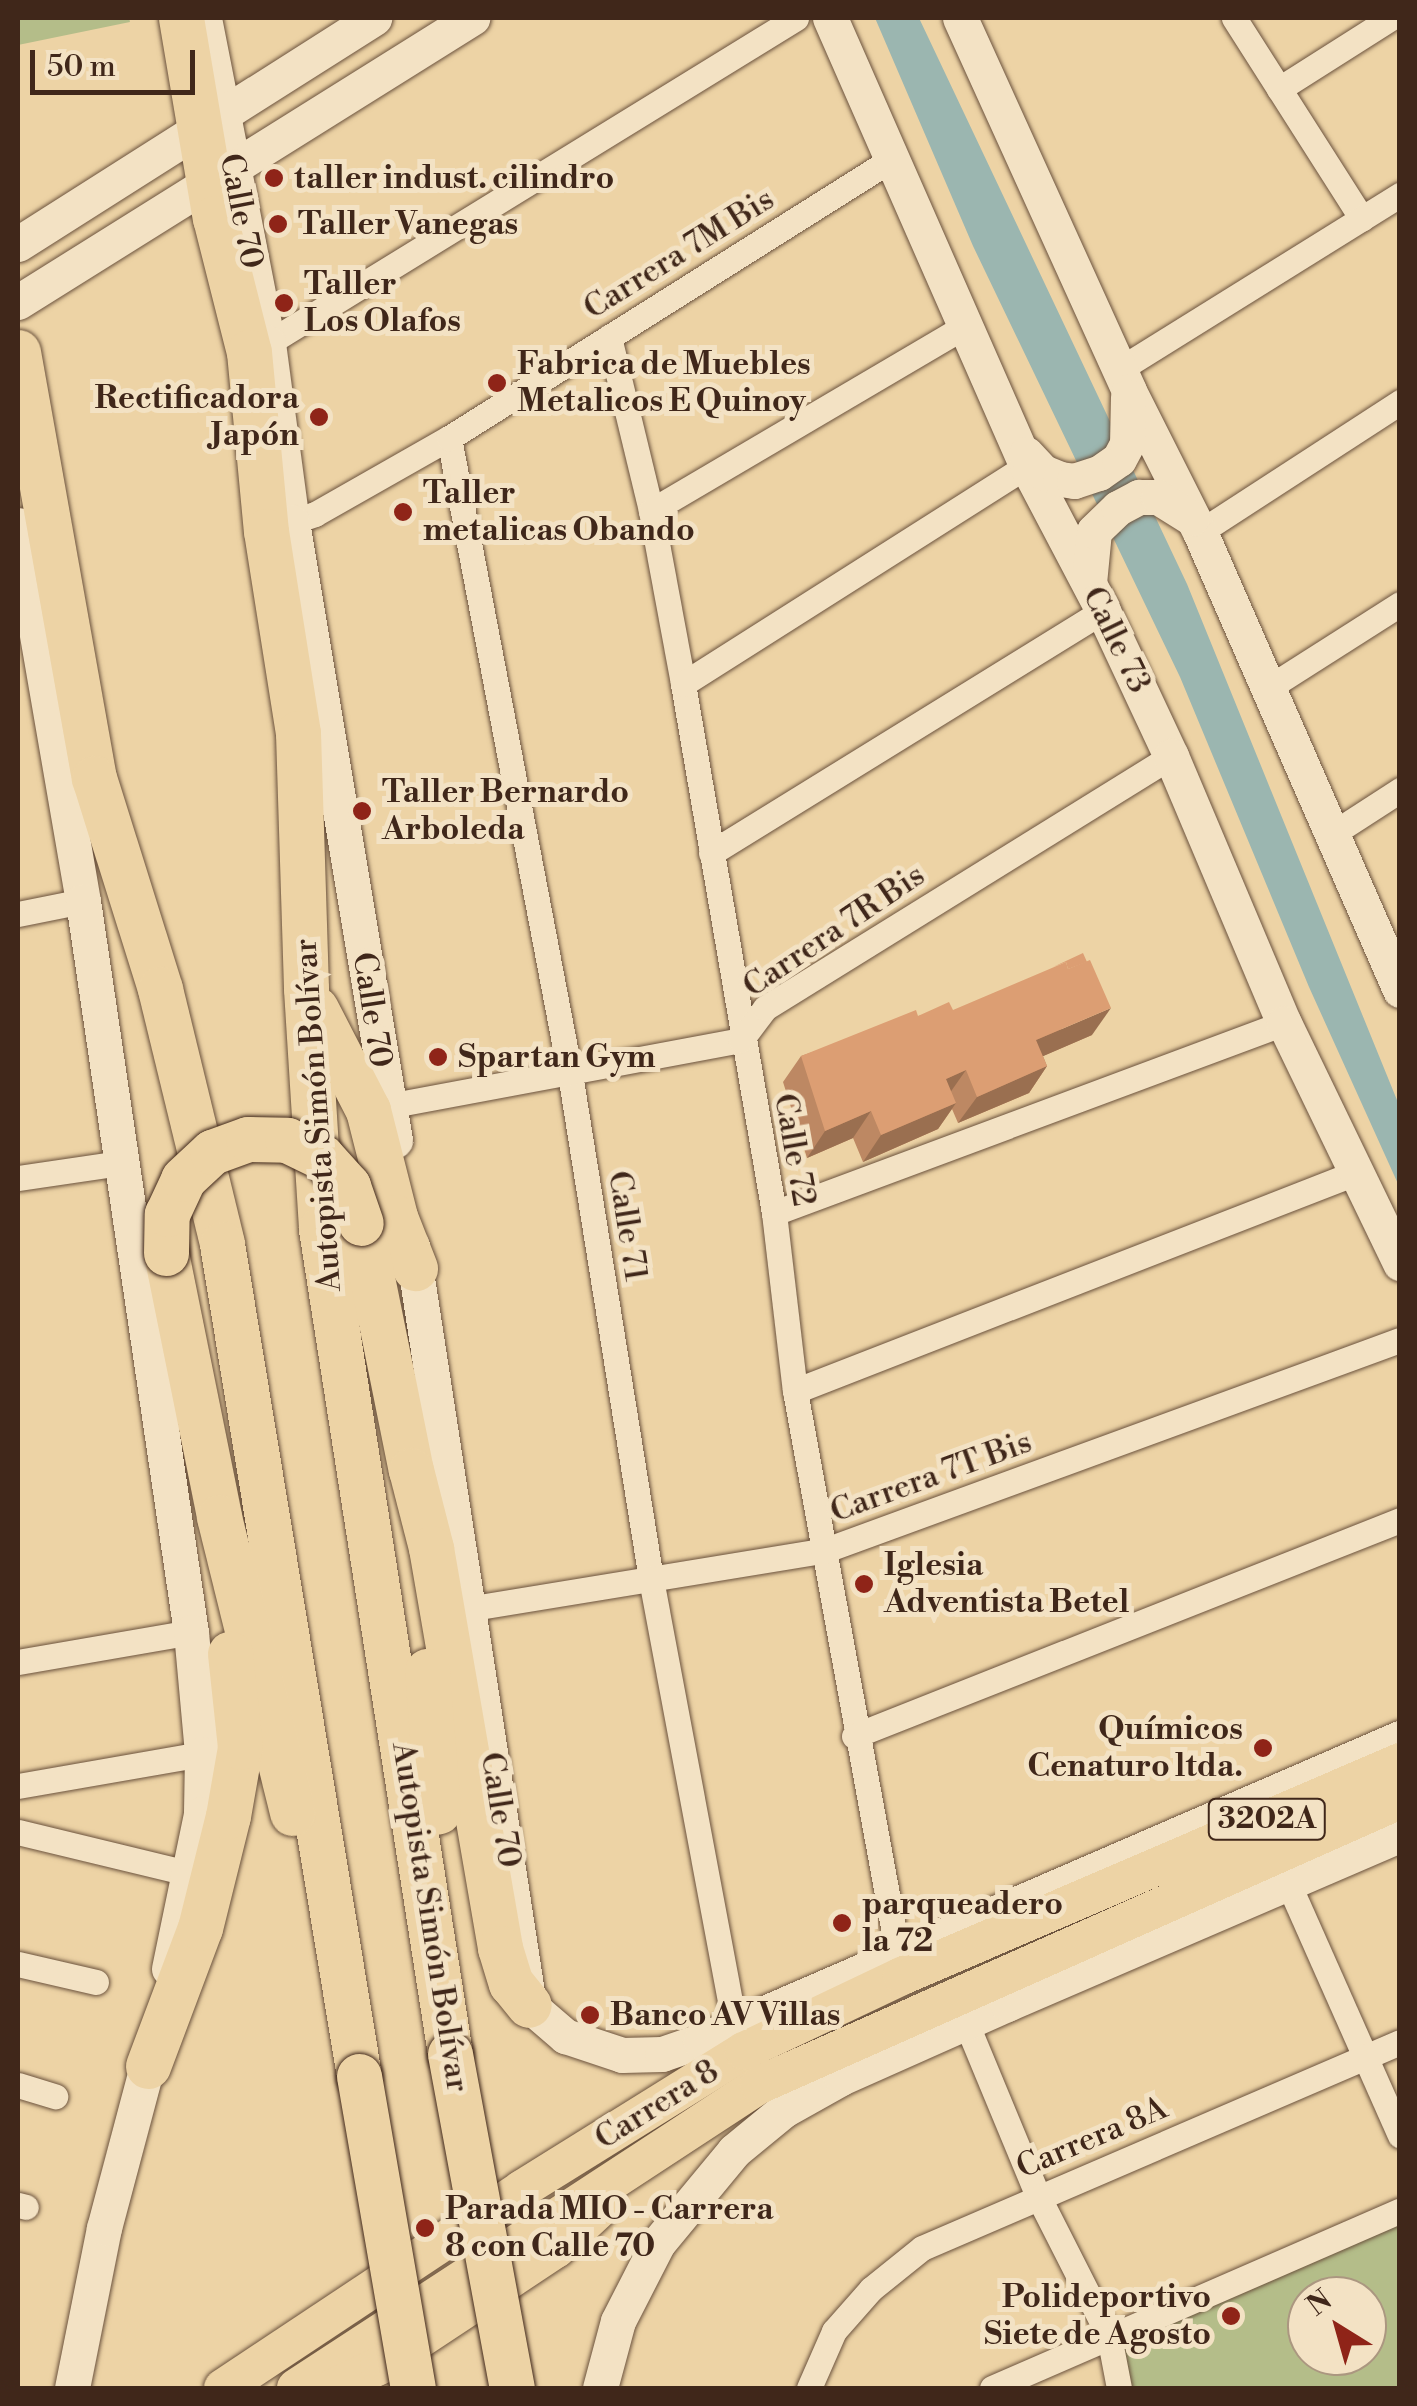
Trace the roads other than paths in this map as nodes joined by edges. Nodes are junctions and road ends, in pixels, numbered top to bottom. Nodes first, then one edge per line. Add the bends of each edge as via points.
1 (181, 18) edge
2 (204, 18) edge
3 (374, 18) edge
4 (472, 18) edge
5 (796, 18) edge
6 (830, 18) edge
7 (960, 18) edge
8 (1234, 18) edge
9 (1391, 18) edge
10 (1279, 89) junction
11 (210, 123) junction
12 (892, 158) junction
13 (220, 173) junction
14 (1400, 195) edge
15 (1362, 219) junction
16 (18, 244) edge
17 (18, 302) edge
18 (965, 326) junction
19 (610, 337) junction
20 (258, 348) junction
21 (18, 352) edge
22 (1124, 380) junction
23 (26, 401) junction
24 (1400, 402) edge
25 (449, 438) junction
26 (18, 445) edge
27 (1030, 461) junction
28 (651, 511) junction
29 (1187, 517) junction
30 (279, 526) junction
31 (18, 527) edge
32 (61, 594) junction
33 (1096, 598) junction
34 (1400, 604) edge
35 (683, 684) junction
36 (1268, 688) junction
37 (1171, 756) junction
38 (1400, 790) edge
39 (1329, 836) junction
40 (711, 853) junction
41 (83, 900) junction
42 (18, 914) edge
43 (1398, 984) edge
44 (306, 989) junction
45 (1284, 1024) junction
46 (740, 1040) junction
47 (570, 1074) junction
48 (388, 1106) junction
49 (119, 1163) junction
50 (1355, 1173) junction
51 (18, 1178) edge
52 (774, 1212) junction
53 (1400, 1263) edge
54 (415, 1268) junction
55 (1400, 1340) edge
56 (795, 1391) junction
57 (410, 1470) junction
58 (219, 1517) junction
59 (1400, 1520) edge
60 (823, 1551) junction
61 (652, 1579) junction
62 (467, 1608) junction
63 (191, 1632) junction
64 (18, 1662) edge
65 (854, 1736) junction
66 (1400, 1738) edge
67 (202, 1754) junction
68 (1400, 1762) edge
69 (18, 1786) edge
70 (1400, 1800) edge
71 (18, 1832) edge
72 (1400, 1835) edge
73 (188, 1874) junction
74 (1288, 1885) junction
75 (1140, 1893) junction
76 (982, 1930) junction
77 (1032, 1960) junction
78 (18, 1964) edge
79 (899, 1964) junction
80 (1078, 1973) junction
81 (96, 1982) dead end
82 (529, 2005) junction
83 (960, 2009) junction
84 (735, 2026) junction
85 (1400, 2042) edge
86 (450, 2054) junction
87 (1366, 2058) junction
88 (148, 2066) junction
89 (359, 2076) junction
90 (18, 2085) edge
91 (54, 2096) dead end
92 (672, 2116) junction
93 (1400, 2135) edge
94 (1038, 2196) junction
95 (1400, 2211) edge
96 (1109, 2336) junction
97 (601, 2378) edge
98 (72, 2388) edge
99 (210, 2388) edge
100 (222, 2388) edge
101 (296, 2388) edge
102 (333, 2388) edge
103 (412, 2388) edge
104 (512, 2388) edge
105 (810, 2388) edge
106 (992, 2388) edge
107 (1118, 2388) edge

1 - 11 highway, Autopista Simón Bolívar
2 - 11 street, Calle 70
3 - 11 street
4 - 13 street
5 - 20 street
6 - 12 street, Calle 73
7 - 22 street
8 - 10 street
9 - 10 street
10 - 15 street
11 - 13 highway, Autopista Simón Bolívar
11 - 16 street
12 - 18 street, Calle 73
12 - 19 street, Carrera 7M Bis
13 - 17 street
13 - 20 highway, Autopista Simón Bolívar
14 - 15 street
15 - 22 street
18 - 27 street, Calle 73
18 - 28 street
19 - 25 street, Carrera 7M Bis
19 - 28 street, Calle 72
20 - 30 highway, Autopista Simón Bolívar
20 - 30 highway via 282,449
21 - 23 highway
22 - 27 street via 1130,428 1124,453 1099,473 1074,480
22 - 29 street
23 - 26 highway
23 - 32 highway
24 - 29 street
25 - 30 street, Carrera 7M Bis via 315,514
25 - 47 street, Calle 71
27 - 33 street, Calle 73
27 - 35 street
28 - 35 street, Calle 72
29 - 33 street via 1149,496 1102,520 1092,541
29 - 36 street
30 - 44 highway, Autopista Simón Bolívar via 298,733
30 - 48 street, Calle 70
31 - 32 highway
31 - 41 street
32 - 89 highway via 94,778 160,990 222,1244
33 - 37 street, Calle 73
33 - 40 street
34 - 36 street
35 - 40 street, Calle 72
36 - 39 street
37 - 45 street, Calle 73
37 - 46 street, Carrera 7R Bis via 765,1008
38 - 39 street
39 - 43 street
40 - 46 street, Calle 72
41 - 42 street
41 - 49 street
44 - 54 highway via 368,1110
44 - 86 highway, Autopista Simón Bolívar via 321,1229
45 - 50 street, Calle 73
45 - 52 street
46 - 47 street, Carrera 7R Bis
46 - 52 street, Calle 72
47 - 48 street, Carrera 7R Bis
47 - 61 street, Calle 71
48 - 54 street, Calle 70
49 - 51 street
49 - 63 street
50 - 53 street, Calle 73
50 - 56 street
52 - 56 street, Calle 72
54 - 62 street, Calle 70
55 - 60 street, Carrera 7T Bis
56 - 60 street, Calle 72
57 - 58 highway, bridge via 361,1222 348,1186 322,1157 288,1140 248,1139 212,1152 183,1179 167,1214 166,1253
57 - 82 highway via 432,1548 500,1948 511,1983
57 - 86 highway via 434,1735
58 - 88 highway via 240,1748 200,1928
58 - 89 highway
59 - 65 street
60 - 61 street, Carrera 7T Bis
60 - 65 street, Calle 72
61 - 62 street, Carrera 7T Bis
61 - 84 street, Calle 71
62 - 82 street, Calle 70
63 - 64 street
63 - 67 street
65 - 79 street, Calle 72
66 - 76 street, Carrera 8
67 - 69 street
67 - 73 street via 201,1814
68 - 75 main road, Carrera 8 / 3202A
70 - 75 main road, Carrera 8 / 3202A
71 - 73 street
72 - 74 street, Carrera 8
73 - 88 street
74 - 80 street, Carrera 8
74 - 87 street
75 - 76 main road, Carrera 8
75 - 77 main road, Carrera 8
76 - 79 main road, Carrera 8
77 - 80 main road
77 - 83 main road, Carrera 8
78 - 81 street
79 - 84 street, Carrera 8
79 - 92 main road, Carrera 8 via 744,2050
80 - 83 street, Carrera 8
82 - 84 street, Carrera 8 via 566,2036 622,2056 662,2054
83 - 92 main road, Carrera 8
83 - 94 street
83 - 97 street, Carrera 8 via 784,2110 734,2152 658,2243 618,2321
85 - 87 street, Carrera 8A
86 - 104 highway, Autopista Simón Bolívar, bridge
87 - 93 street
87 - 94 street, Carrera 8A
88 - 98 street via 104,2228
89 - 103 highway, bridge
90 - 91 street
92 - 99 main road via 509,2167 334,2284
92 - 100 main road, Carrera 8
92 - 101 main road, Carrera 8
92 - 102 main road via 556,2249 379,2366
94 - 96 street
94 - 105 street, Carrera 8A via 922,2248 871,2289 834,2331
95 - 96 street
96 - 106 street
96 - 107 street

